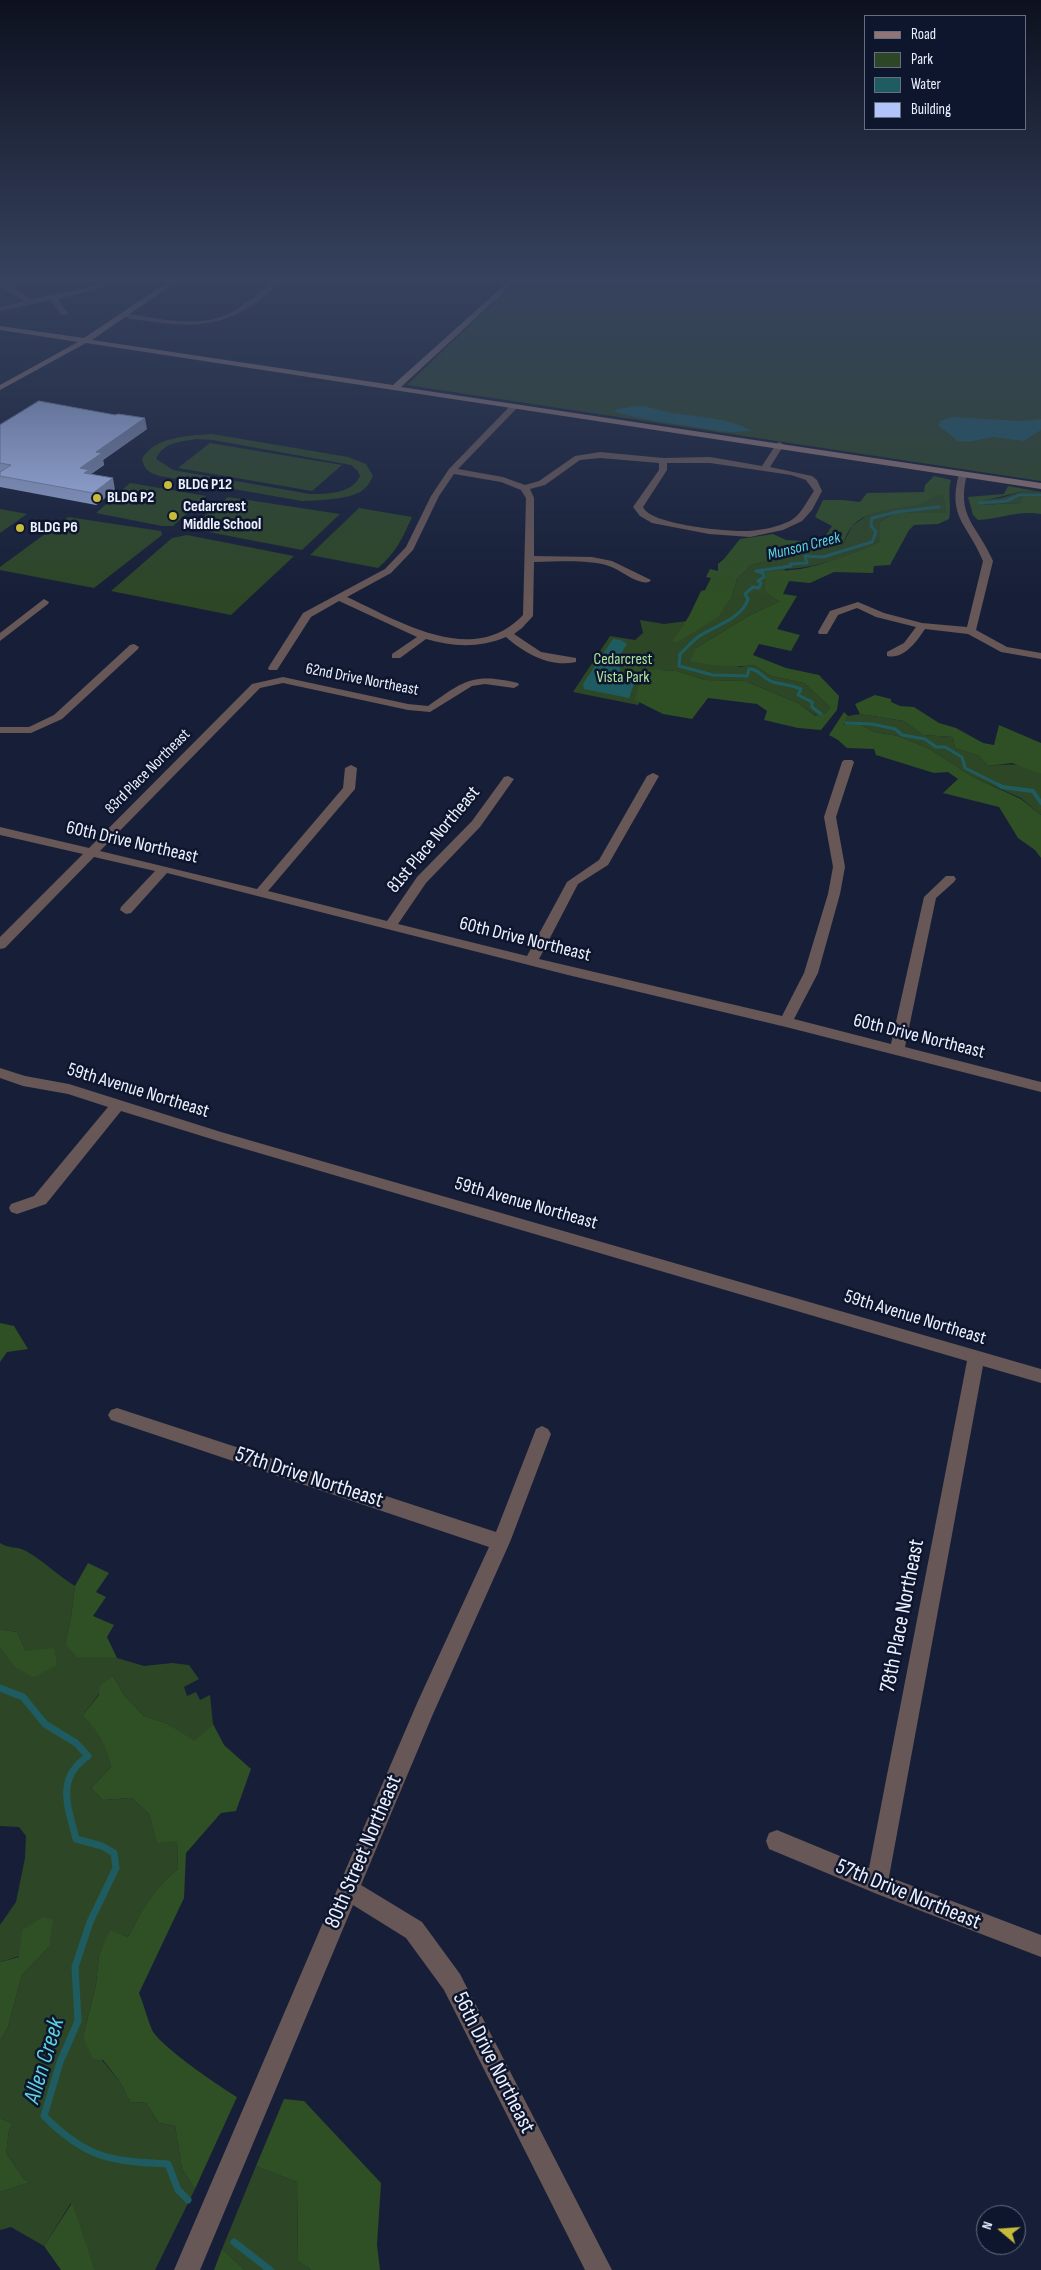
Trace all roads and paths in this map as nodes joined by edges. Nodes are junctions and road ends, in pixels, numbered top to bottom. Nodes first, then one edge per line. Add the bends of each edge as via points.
1 (375, 385) edge
2 (398, 385) edge
3 (395, 388) junction
4 (515, 406) junction
5 (780, 445) junction
6 (663, 460) junction
7 (765, 468) junction
8 (452, 471) junction
9 (963, 474) junction
10 (1041, 486) edge
11 (525, 488) junction
12 (529, 559) junction
13 (646, 580) dead end
14 (340, 598) junction
15 (44, 602) dead end
16 (922, 626) junction
17 (971, 631) junction
18 (823, 632) dead end
19 (508, 634) junction
20 (424, 636) junction
21 (0, 638) edge
22 (134, 647) dead end
23 (891, 654) dead end
24 (396, 656) dead end
25 (1041, 656) edge
26 (572, 660) dead end
27 (273, 668) dead end
28 (514, 685) dead end
29 (256, 686) joint
30 (0, 730) edge
31 (848, 762) dead end
32 (351, 768) dead end
33 (653, 776) dead end
34 (508, 779) dead end
35 (0, 831) edge
36 (91, 852) junction
37 (164, 869) junction
38 (950, 879) dead end
39 (260, 893) junction
40 (126, 910) dead end
41 (390, 926) junction
42 (0, 945) edge
43 (531, 961) junction
44 (786, 1022) junction
45 (897, 1051) junction
46 (0, 1073) edge
47 (1041, 1087) edge
48 (118, 1105) junction
49 (17, 1208) dead end
50 (976, 1358) junction
51 (1041, 1376) edge
52 (117, 1415) dead end
53 (542, 1434) dead end
54 (501, 1542) junction
55 (777, 1841) dead end
56 (877, 1883) junction
57 (348, 1889) junction
58 (1041, 1946) edge
59 (187, 2270) edge
60 (599, 2270) edge

1 - 3 main road
2 - 3 main road
3 - 4 main road
4 - 5 main road
4 - 8 street
5 - 7 street
5 - 9 main road
6 - 7 street via 696,459
6 - 7 street via 663,470 639,502 639,511 643,515 664,523 743,534 764,532 792,523 804,515 818,491 809,478
6 - 11 street via 583,457 542,483
8 - 11 street via 502,480
8 - 14 street via 435,496 410,548 388,571
9 - 10 main road
9 - 17 street via 957,500 960,513 988,561
11 - 12 street via 530,498
12 - 13 street via 592,560 612,564
12 - 19 street via 528,616
14 - 20 street
14 - 27 street via 306,615
15 - 21 street
16 - 17 street
16 - 18 street via 880,615 858,605 834,613
16 - 23 street via 908,644
17 - 25 street via 993,646
19 - 20 street via 468,642
19 - 26 street via 529,652 549,659
20 - 24 street
22 - 30 street via 58,717 31,730
28 - 29 street, 62nd Drive Northeast via 470,681 430,708 408,707 283,680
29 - 36 street, 83rd Place Northeast
31 - 44 street via 830,817 839,867 834,894 811,973
32 - 39 street via 349,789
33 - 43 street via 604,862 573,882
34 - 41 street, 81st Place Northeast via 476,824 421,880
35 - 36 street, 60th Drive Northeast
36 - 37 street, 60th Drive Northeast
36 - 42 street, 83rd Place Northeast
37 - 39 street, 60th Drive Northeast
37 - 40 street
38 - 45 street via 930,897
39 - 41 street, 60th Drive Northeast
41 - 43 street, 60th Drive Northeast
43 - 44 street, 60th Drive Northeast
44 - 45 street, 60th Drive Northeast
45 - 47 street, 60th Drive Northeast
46 - 48 street, 59th Avenue Northeast
48 - 49 street via 40,1200
48 - 50 street, 59th Avenue Northeast
50 - 51 street, 59th Avenue Northeast
50 - 56 street, 78th Place Northeast
52 - 54 street, 57th Drive Northeast
53 - 54 street, 80th Street Northeast
54 - 57 street, 80th Street Northeast via 425,1708
55 - 56 street, 57th Drive Northeast
56 - 58 street, 57th Drive Northeast
57 - 59 street, 80th Street Northeast
57 - 60 street, 56th Drive Northeast via 414,1930 452,1982

